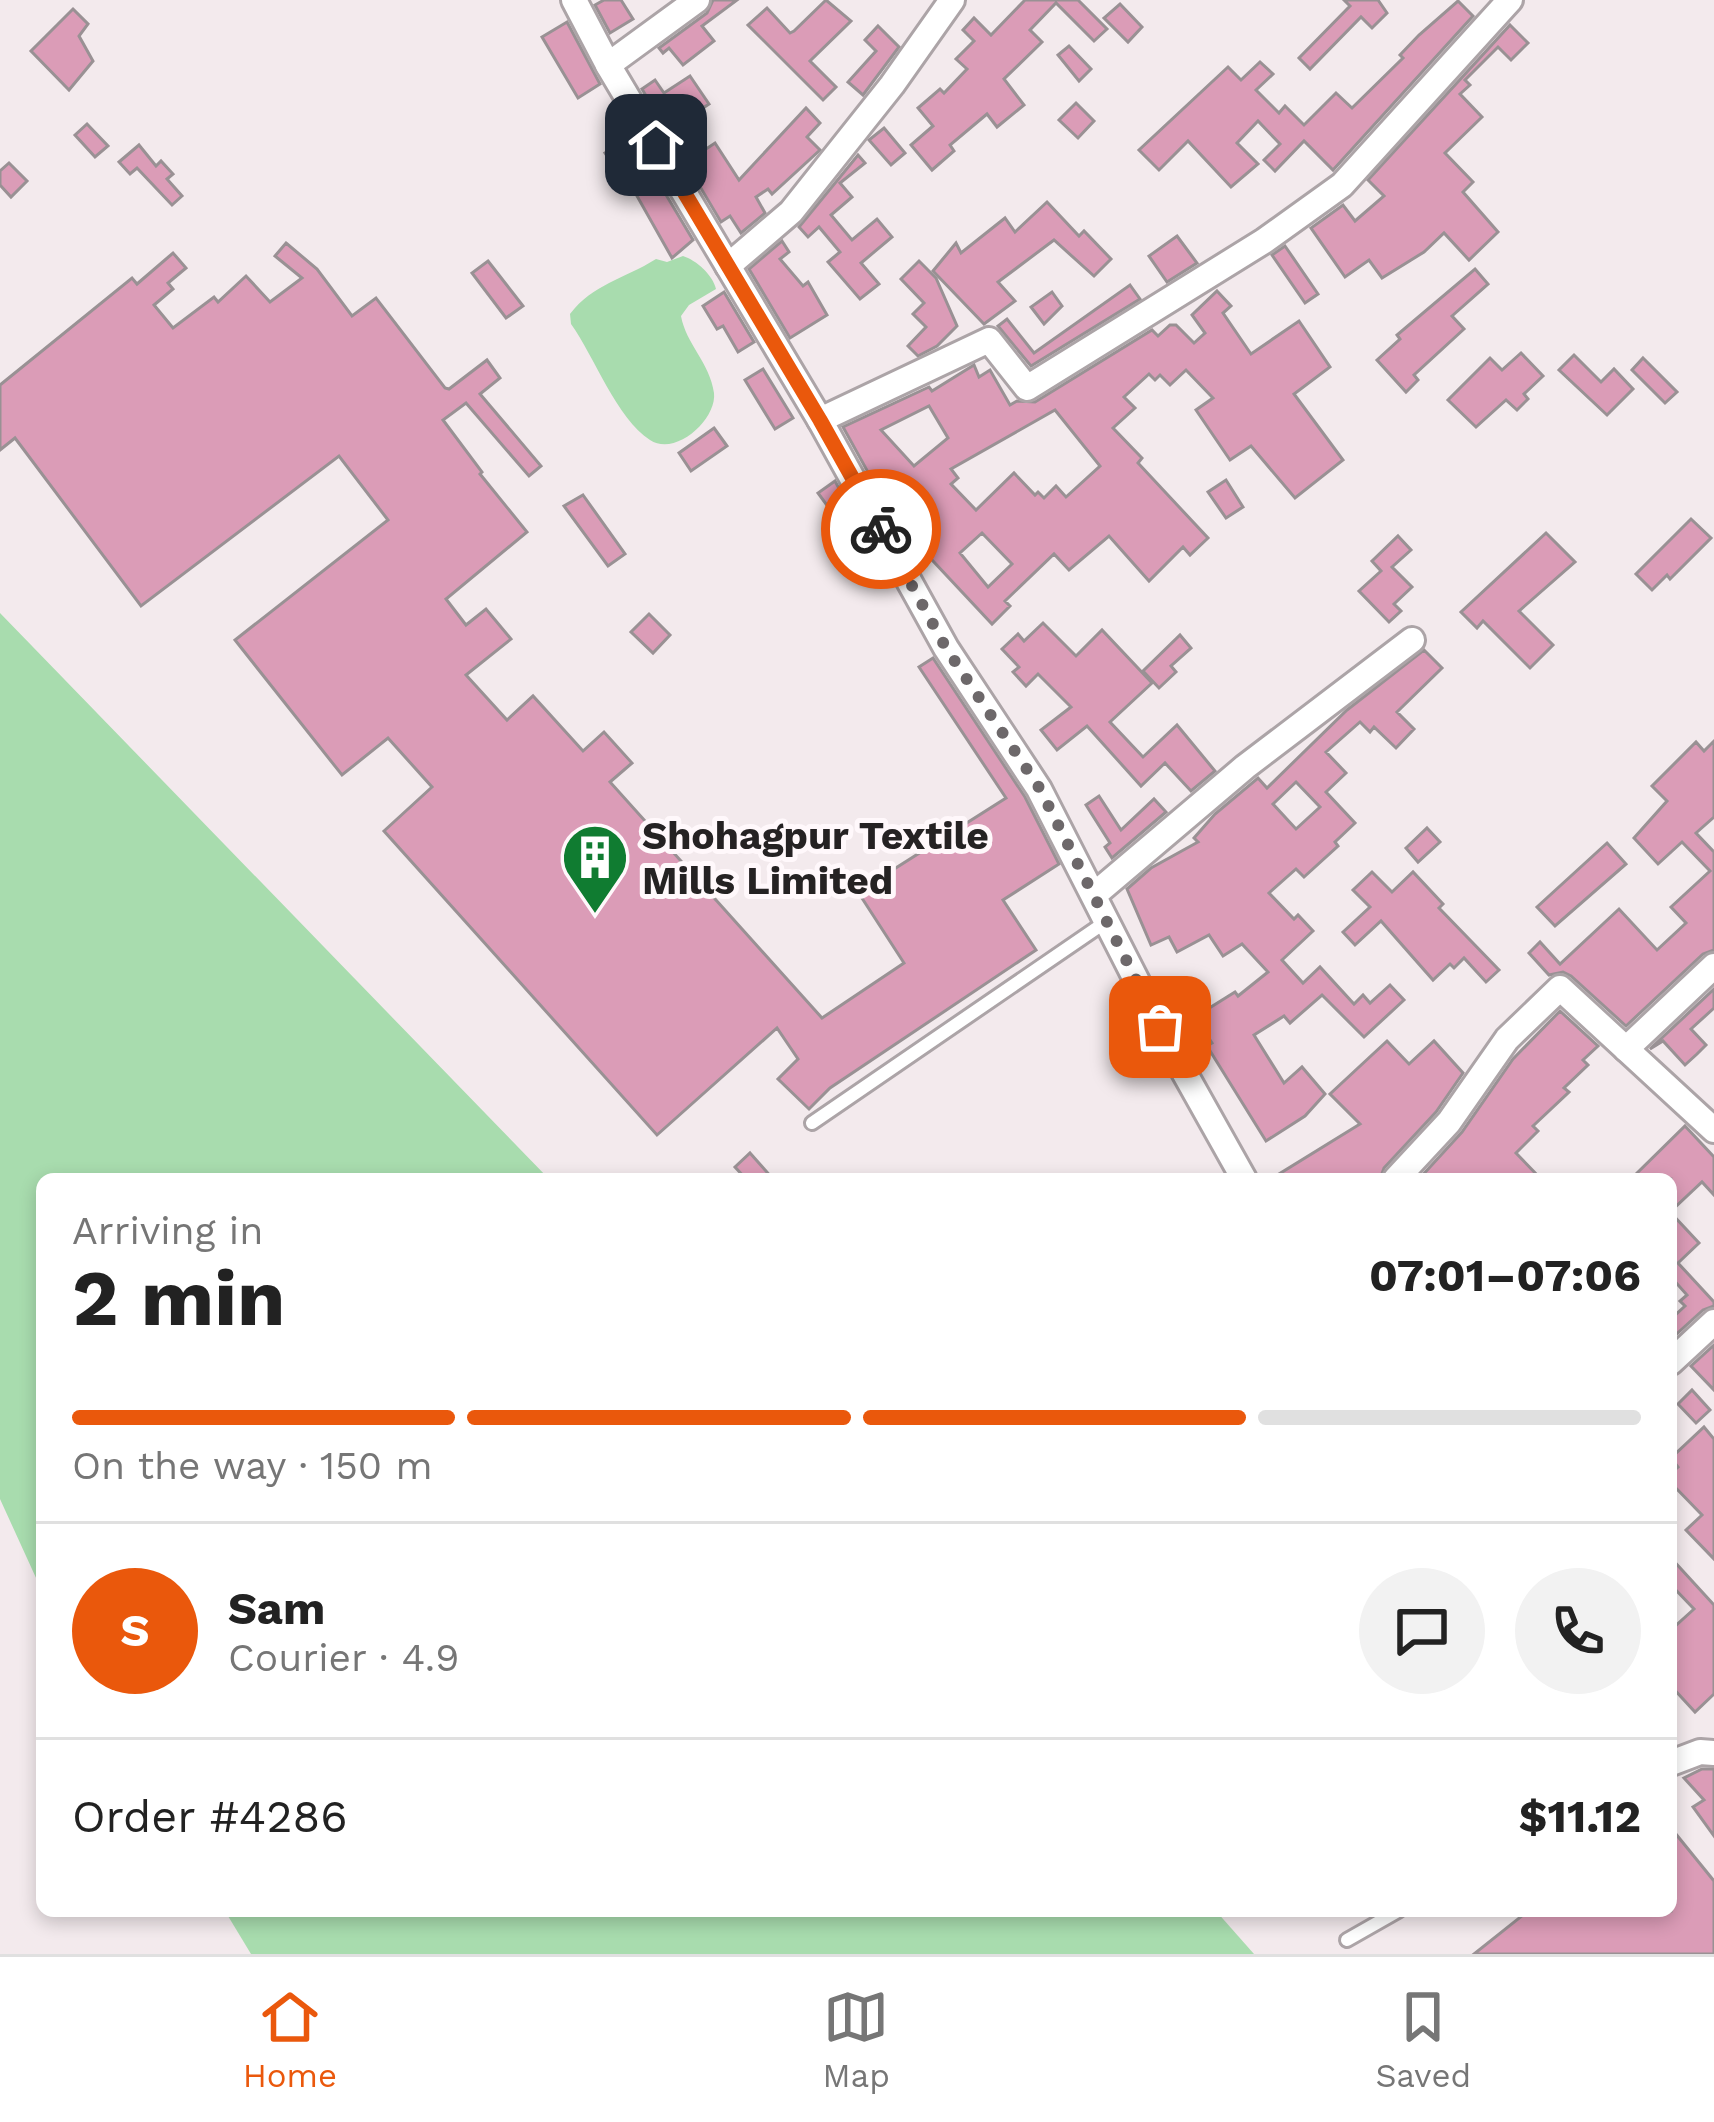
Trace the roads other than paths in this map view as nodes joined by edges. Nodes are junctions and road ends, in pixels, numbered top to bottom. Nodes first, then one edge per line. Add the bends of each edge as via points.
1 (574, 0) edge
2 (697, 0) edge
3 (952, 0) edge
4 (1510, 0) edge
5 (608, 65) junction
6 (728, 266) junction
7 (820, 420) junction
8 (1412, 640) dead end
9 (1094, 895) junction
10 (1107, 921) junction
11 (1714, 966) edge
12 (1626, 1049) junction
13 (812, 1123) dead end
14 (1714, 1130) edge
15 (1241, 1173) edge
16 (1401, 1173) edge
17 (1714, 1322) edge
18 (1677, 1356) edge
19 (1714, 1753) edge
20 (1677, 1761) edge
21 (1387, 1917) edge
22 (1347, 1940) dead end

1 - 5 street
2 - 5 street
3 - 6 street via 791,212
4 - 7 street via 1342,185 1087,354 1027,388 989,340
5 - 6 street
6 - 7 street
7 - 9 street via 946,648 1040,789
8 - 9 street
9 - 10 street
10 - 13 lane
10 - 15 street
11 - 12 street
12 - 14 street
12 - 16 street via 1565,988 1556,990
17 - 18 street
19 - 20 street
21 - 22 lane

